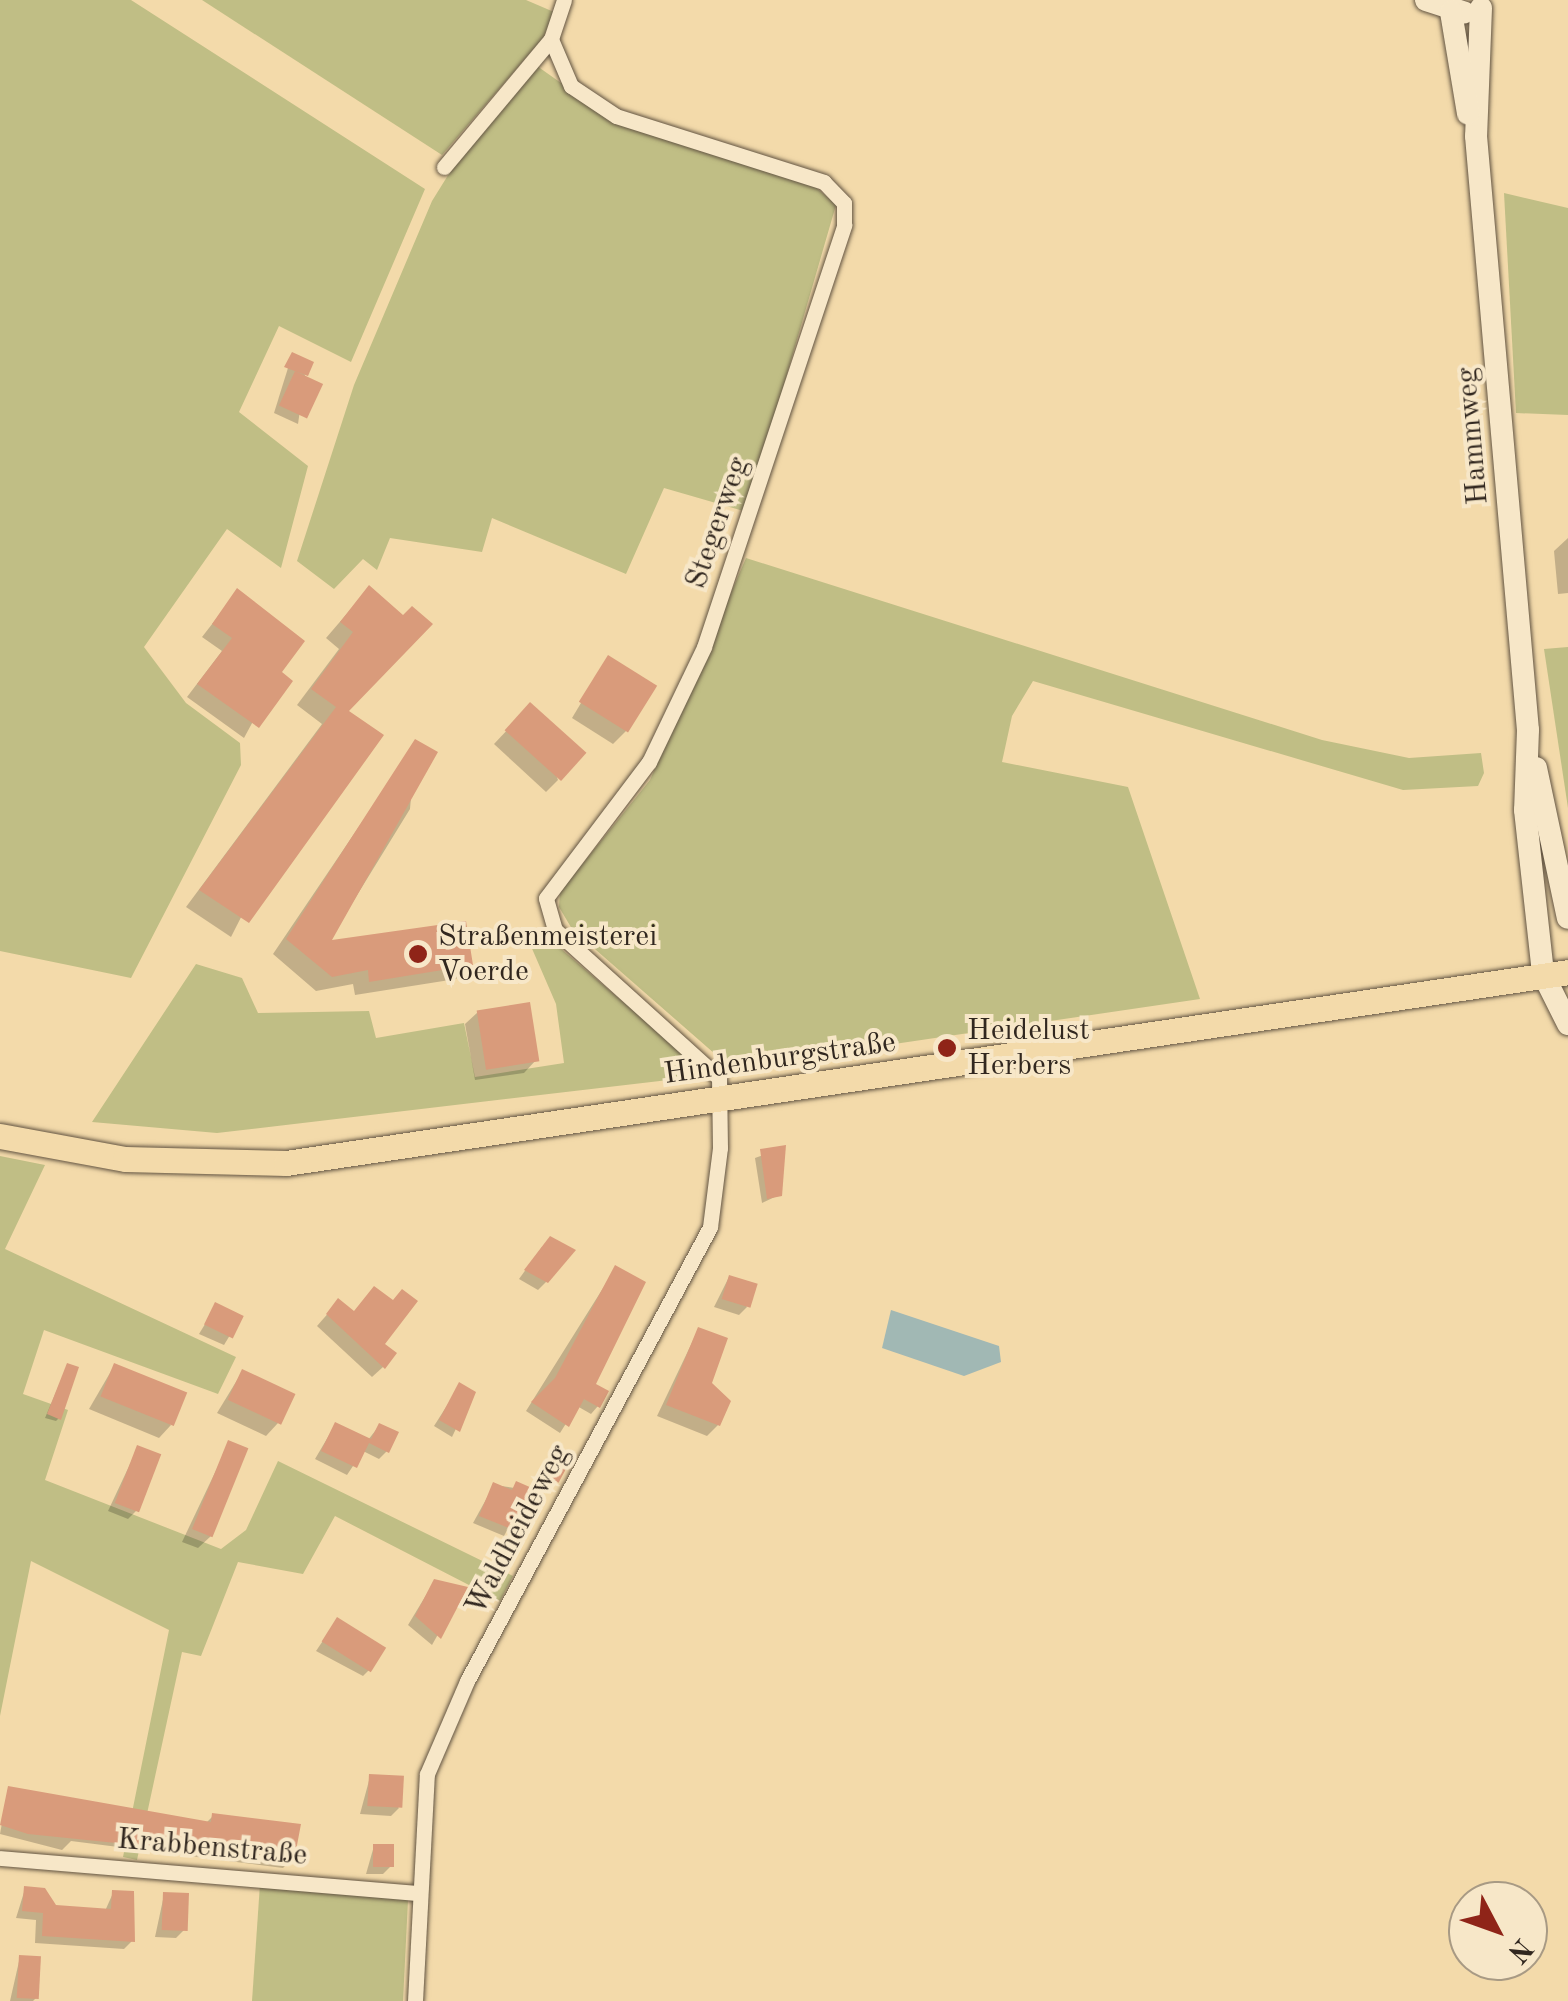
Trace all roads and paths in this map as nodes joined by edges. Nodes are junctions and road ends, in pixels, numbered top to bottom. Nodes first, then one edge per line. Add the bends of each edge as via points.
1 (564, 0) edge
2 (1426, 0) edge
3 (1487, 4) edge
4 (1451, 12) junction
5 (551, 39) junction
6 (1476, 136) junction
7 (444, 168) dead end
8 (1528, 733) junction
9 (1568, 918) edge
10 (1561, 973) edge
11 (1568, 1024) edge
12 (722, 1101) junction
13 (0, 1136) edge
14 (0, 1858) edge
15 (420, 1893) junction
16 (415, 2001) edge

1 - 5 street
2 - 4 main road
3 - 4 main road, Hammweg
3 - 6 main road, Hammweg
4 - 6 main road, Hammweg
5 - 7 street
5 - 12 street, Stegerweg via 571,86 616,116 809,175 844,203 704,647 649,762 546,898 555,930 702,1056
6 - 8 main road, Hammweg
8 - 9 main road, Hammweg
8 - 10 main road, Hammweg via 1525,810
10 - 11 main road, Hammweg
10 - 12 main road, Hindenburgstraße
12 - 13 main road, Hindenburgstraße via 286,1163 124,1159
12 - 15 street, Waldheideweg via 710,1227 447,1720 427,1774
14 - 15 street, Krabbenstraße
15 - 16 street, Waldheideweg

